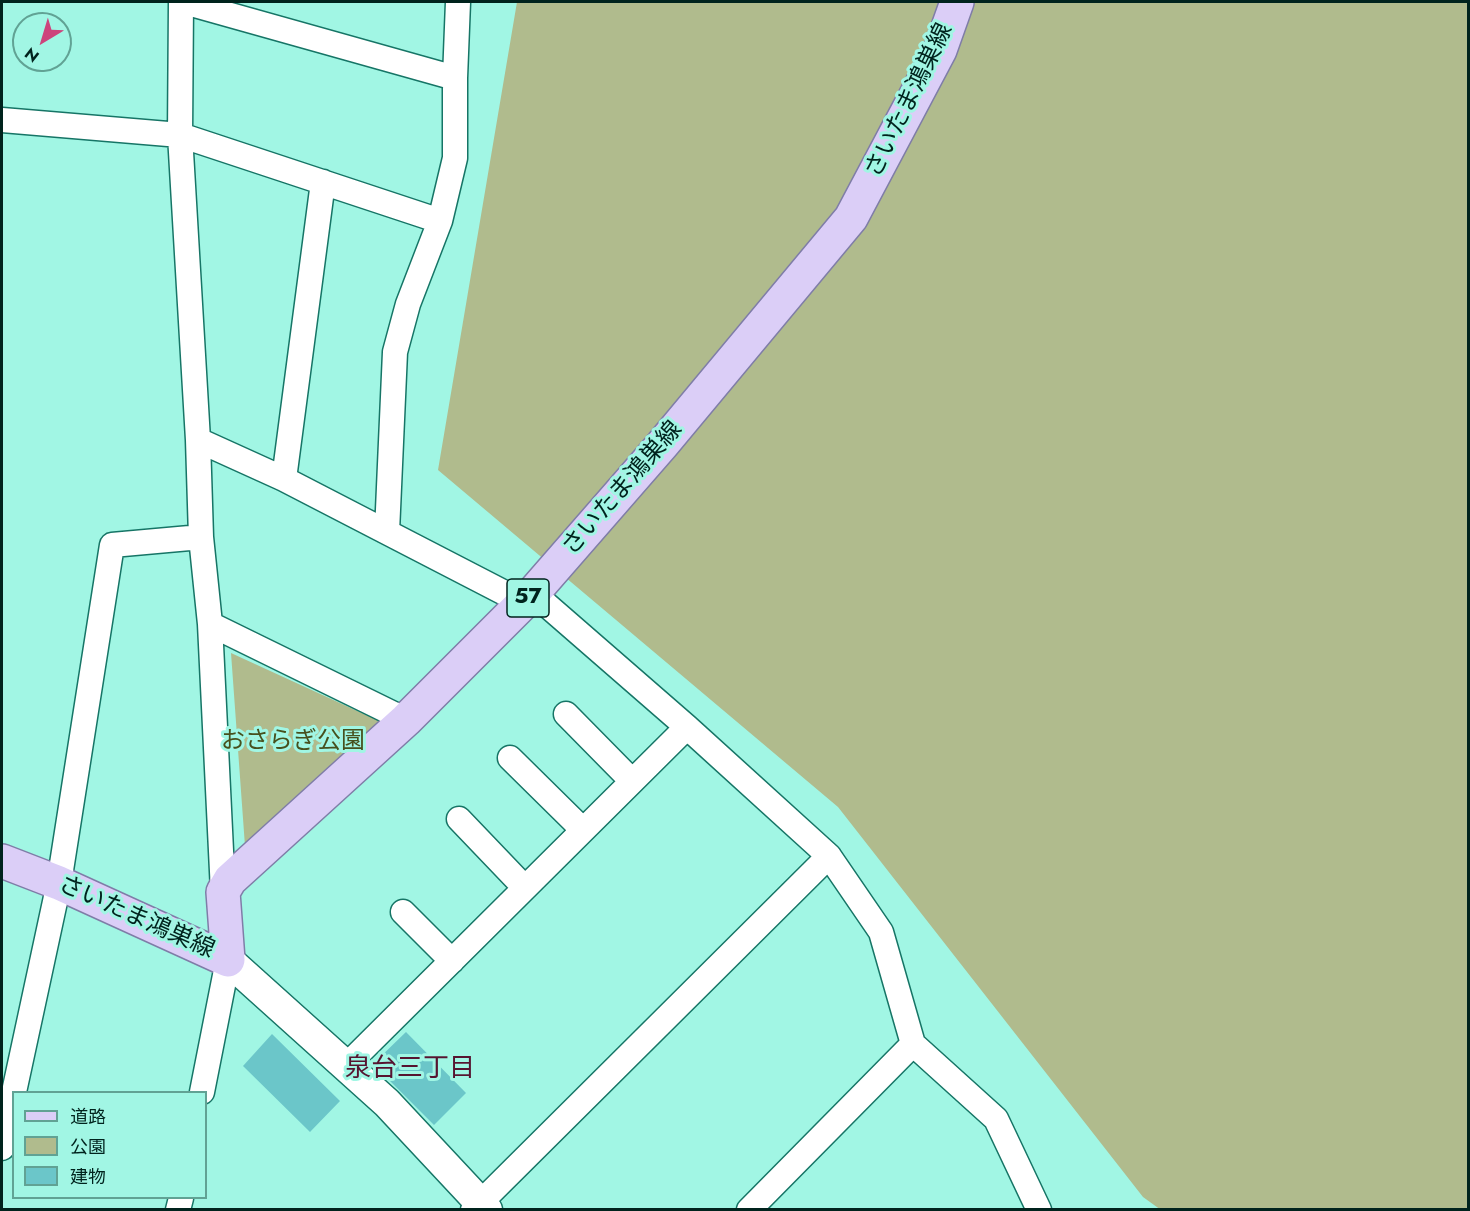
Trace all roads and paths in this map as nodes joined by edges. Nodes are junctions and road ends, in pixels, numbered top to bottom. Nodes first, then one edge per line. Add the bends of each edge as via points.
1 (183, 2) edge
2 (458, 2) edge
3 (957, 2) edge
4 (455, 78) junction
5 (2, 120) edge
6 (180, 135) junction
7 (322, 182) junction
8 (440, 221) junction
9 (198, 440) junction
10 (284, 479) junction
11 (387, 532) junction
12 (201, 537) junction
13 (528, 598) junction
14 (210, 624) junction
15 (566, 714) dead end
16 (406, 720) junction
17 (687, 727) junction
18 (510, 758) dead end
19 (632, 782) junction
20 (459, 819) dead end
21 (584, 830) junction
22 (829, 856) junction
23 (2, 861) edge
24 (59, 883) junction
25 (525, 888) junction
26 (223, 892) junction
27 (403, 912) dead end
28 (228, 960) junction
29 (452, 961) junction
30 (914, 1044) junction
31 (346, 1066) junction
32 (14, 1091) edge
33 (202, 1091) edge
34 (12, 1102) edge
35 (2, 1148) edge
36 (480, 1207) edge
37 (1034, 1207) edge
38 (749, 1209) edge

1 - 4 street
1 - 6 street
2 - 4 street
3 - 13 main road, さいたま鴻巣線 / 57 via 940,50 851,218
4 - 8 street via 455,158
5 - 6 street
6 - 7 street
6 - 9 street
7 - 8 street
7 - 10 street
8 - 11 street via 408,304 395,352
9 - 10 street
9 - 12 street
10 - 11 street
11 - 13 street
12 - 14 street
12 - 24 street via 112,544
13 - 16 main road, さいたま鴻巣線 / 57
13 - 17 street
14 - 16 street
14 - 26 street
15 - 19 street
16 - 26 main road, さいたま鴻巣線 / 57 via 231,880
17 - 19 street
17 - 22 street
18 - 21 street
19 - 21 street
20 - 25 street
21 - 25 street
22 - 30 street via 881,932
22 - 36 street
23 - 24 main road, さいたま鴻巣線
24 - 28 main road, さいたま鴻巣線
24 - 32 street
25 - 29 street
26 - 28 main road, さいたま鴻巣線
27 - 29 street
28 - 31 street
28 - 33 street
29 - 31 street
30 - 37 street via 996,1119
30 - 38 street
31 - 36 street via 387,1103
34 - 35 street

